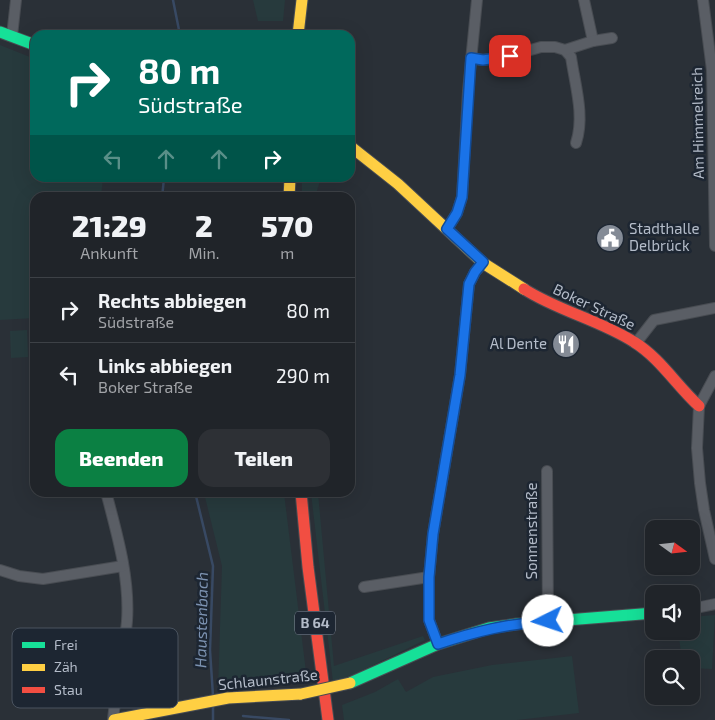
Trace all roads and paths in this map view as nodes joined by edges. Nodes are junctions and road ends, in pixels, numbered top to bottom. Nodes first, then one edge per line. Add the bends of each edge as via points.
1 (16, 0) edge
2 (302, 0) edge
3 (477, 0) edge
4 (584, 0) edge
5 (702, 0) edge
6 (299, 30) edge
7 (0, 32) edge
8 (12, 36) junction
9 (612, 38) dead end
10 (593, 41) junction
11 (30, 44) edge
12 (565, 50) junction
13 (471, 58) junction
14 (576, 143) dead end
15 (355, 150) edge
16 (447, 229) junction
17 (715, 246) edge
18 (483, 262) junction
19 (715, 308) edge
20 (636, 343) junction
21 (715, 376) edge
22 (699, 406) junction
23 (547, 471) dead end
24 (107, 497) edge
25 (301, 497) edge
26 (715, 559) edge
27 (123, 566) junction
28 (0, 570) edge
29 (429, 577) junction
30 (364, 587) dead end
31 (715, 604) edge
32 (700, 607) edge
33 (645, 614) edge
34 (548, 621) junction
35 (126, 628) edge
36 (438, 644) junction
37 (178, 707) edge
38 (172, 708) edge
39 (114, 720) edge
40 (328, 720) edge

1 - 8 street
2 - 6 street
3 - 13 street
4 - 10 street
5 - 17 street, Am Himmelreich via 712,70
7 - 8 street
8 - 11 street
9 - 10 street
10 - 12 street
12 - 13 street via 541,47 510,56 483,60
12 - 14 street via 571,57 580,118
13 - 16 street via 462,197
15 - 16 street, Boker Straße
16 - 18 street, Boker Straße
18 - 20 street, Boker Straße via 530,293
18 - 29 street via 469,284 460,375 433,534
19 - 20 street via 654,320
20 - 22 street, Boker Straße
21 - 22 street
22 - 26 street via 700,483
23 - 34 street, Sonnenstraße
24 - 27 street
25 - 40 street, B 64
27 - 28 street via 43,579
27 - 35 street
29 - 30 street
29 - 36 street via 429,620
31 - 32 street
33 - 34 street, Schlaunstraße
34 - 36 street, Schlaunstraße via 489,628
36 - 37 street, Schlaunstraße, bridge via 350,683 300,694 222,698
38 - 39 street, Schlaunstraße, bridge

